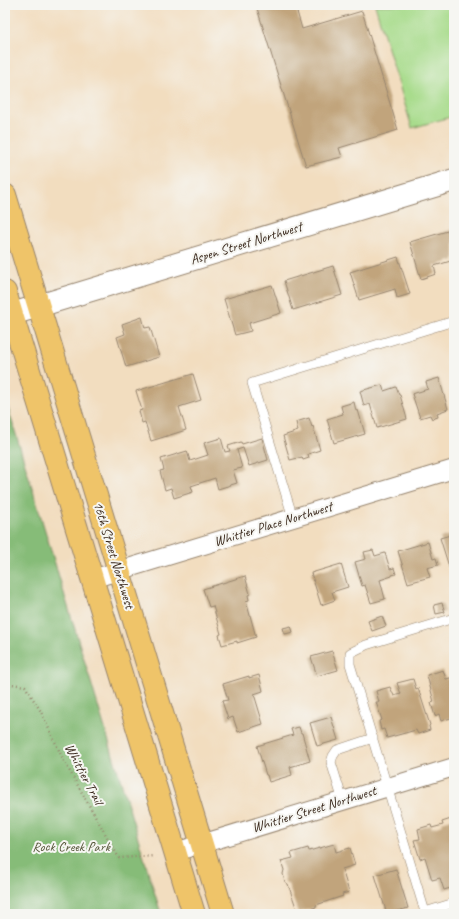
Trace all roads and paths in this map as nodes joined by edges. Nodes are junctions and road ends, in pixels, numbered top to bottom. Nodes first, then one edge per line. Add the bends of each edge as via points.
1 (454, 180) edge
2 (5, 195) edge
3 (5, 292) edge
4 (39, 306) junction
5 (12, 314) junction
6 (454, 321) edge
7 (454, 469) edge
8 (293, 518) junction
9 (119, 571) junction
10 (92, 579) junction
11 (454, 618) edge
12 (5, 683) edge
13 (373, 738) junction
14 (454, 767) edge
15 (388, 787) junction
16 (343, 801) junction
17 (201, 844) junction
18 (164, 854) junction
19 (454, 903) edge
20 (426, 913) edge
21 (194, 914) edge
22 (223, 914) edge

1 - 4 street, Aspen Street Northwest
2 - 4 main road, 16th Street Northwest
3 - 5 main road, 16th Street Northwest
4 - 5 street, Aspen Street Northwest
4 - 9 main road, 16th Street Northwest
5 - 10 main road, 16th Street Northwest
6 - 8 lane via 252,382
7 - 8 street, Whittier Place Northwest
8 - 9 street, Whittier Place Northwest
9 - 10 street, Whittier Place Northwest
9 - 17 main road, 16th Street Northwest
10 - 18 main road, 16th Street Northwest
11 - 13 lane via 366,645 350,653 350,664
12 - 18 path, Whittier Trail via 25,686 40,710 64,761 120,858
13 - 15 lane
13 - 16 lane via 338,750 332,756 331,762
14 - 15 street, Whittier Street Northwest
15 - 16 street, Whittier Street Northwest
15 - 20 lane
16 - 17 street, Whittier Street Northwest
17 - 18 street, Whittier Street Northwest
17 - 22 main road, 16th Street Northwest
18 - 21 main road, 16th Street Northwest
19 - 20 lane

